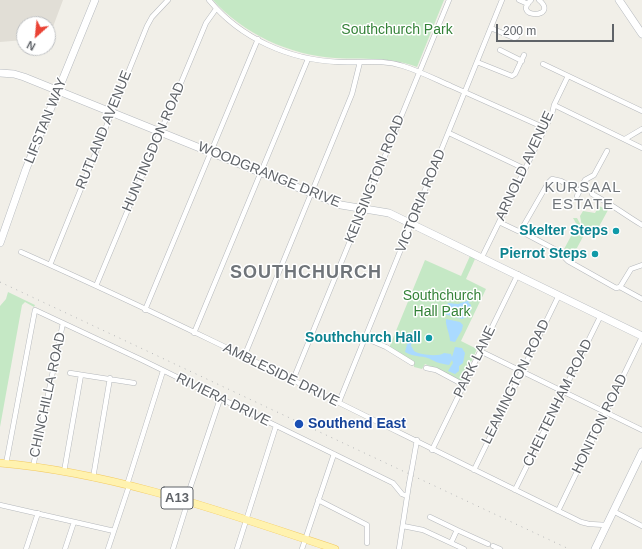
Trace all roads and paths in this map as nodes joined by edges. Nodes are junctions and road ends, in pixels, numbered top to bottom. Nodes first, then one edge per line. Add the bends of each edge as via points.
1 (95, 0) edge
2 (168, 0) edge
3 (209, 0) edge
4 (449, 0) edge
5 (502, 0) edge
6 (519, 0) edge
7 (539, 0) edge
8 (619, 0) edge
9 (529, 2) edge
10 (216, 9) junction
11 (491, 28) junction
12 (520, 29) dead end
13 (642, 34) edge
14 (258, 39) junction
15 (500, 50) dead end
16 (524, 55) dead end
17 (308, 59) junction
18 (522, 61) junction
19 (360, 62) junction
20 (477, 62) junction
21 (543, 64) dead end
22 (419, 72) junction
23 (0, 73) edge
24 (568, 76) junction
25 (58, 91) junction
26 (465, 92) junction
27 (554, 105) junction
28 (642, 111) edge
29 (111, 112) junction
30 (545, 128) junction
31 (642, 129) edge
32 (160, 132) junction
33 (449, 133) junction
34 (625, 139) junction
35 (642, 148) edge
36 (607, 151) dead end
37 (211, 152) junction
38 (525, 169) junction
39 (260, 173) junction
40 (311, 193) junction
41 (593, 201) dead end
42 (363, 208) junction
43 (499, 222) junction
44 (412, 224) junction
45 (642, 225) edge
46 (522, 229) junction
47 (0, 243) edge
48 (21, 252) dead end
49 (482, 257) junction
50 (50, 265) junction
51 (642, 265) edge
52 (518, 274) junction
53 (96, 286) junction
54 (620, 287) junction
55 (559, 294) junction
56 (642, 299) edge
57 (145, 310) junction
58 (601, 315) junction
59 (63, 323) junction
60 (194, 333) junction
61 (642, 336) edge
62 (365, 338) junction
63 (480, 351) junction
64 (244, 357) junction
65 (412, 363) dead end
66 (426, 368) dead end
67 (163, 371) junction
68 (522, 371) junction
69 (70, 373) dead end
70 (81, 375) junction
71 (110, 378) junction
72 (293, 380) junction
73 (134, 383) dead end
74 (464, 385) junction
75 (564, 392) junction
76 (220, 399) junction
77 (339, 402) junction
78 (606, 412) junction
79 (276, 426) junction
80 (642, 430) edge
81 (417, 440) junction
82 (432, 450) junction
83 (642, 452) edge
84 (334, 454) junction
85 (3, 463) edge
86 (33, 467) junction
87 (474, 470) junction
88 (64, 472) junction
89 (93, 478) junction
90 (128, 486) junction
91 (516, 490) junction
92 (407, 496) junction
93 (318, 500) junction
94 (187, 501) junction
95 (0, 506) edge
96 (558, 511) junction
97 (613, 511) junction
98 (38, 513) junction
99 (430, 517) dead end
100 (246, 520) junction
101 (74, 522) junction
102 (606, 525) junction
103 (403, 526) junction
104 (642, 526) edge
105 (457, 530) junction
106 (114, 531) junction
107 (305, 539) junction
108 (367, 542) dead end
109 (451, 543) junction
110 (595, 548) edge
111 (26, 549) edge
112 (65, 549) edge
113 (108, 549) edge
114 (173, 549) edge
115 (237, 549) edge
116 (302, 549) edge
117 (335, 549) edge
118 (399, 549) edge
119 (464, 549) edge
120 (500, 549) edge

1 - 25 street, LIFSTAN WAY
2 - 29 street, RUTLAND AVENUE via 149,21
3 - 10 street
4 - 22 street, KENSINGTON ROAD
5 - 11 street, VICTORIA ROAD
6 - 9 street
7 - 9 street via 543,8 539,14 531,14 527,9
8 - 13 street
10 - 14 street
10 - 32 street, HUNTINGDON ROAD via 206,23
11 - 12 street via 514,38
11 - 20 street, VICTORIA ROAD
14 - 17 street
14 - 37 street
15 - 18 street
16 - 18 street
17 - 19 street
17 - 39 street
18 - 20 street via 512,76
19 - 22 street via 396,64
19 - 40 street via 352,94
20 - 26 street, VICTORIA ROAD
21 - 24 street
22 - 26 street
22 - 42 street, KENSINGTON ROAD
23 - 25 street, WOODGRANGE DRIVE via 14,74
24 - 27 street, ARNOLD AVENUE
24 - 28 street
25 - 29 street, WOODGRANGE DRIVE
25 - 47 street, LIFSTAN WAY via 26,169
26 - 30 street
26 - 33 street, VICTORIA ROAD
27 - 30 street, ARNOLD AVENUE
27 - 34 street
29 - 32 street, WOODGRANGE DRIVE
29 - 50 street, RUTLAND AVENUE
30 - 38 street, ARNOLD AVENUE
31 - 34 street
32 - 37 street, WOODGRANGE DRIVE
32 - 53 street, HUNTINGDON ROAD
33 - 38 street
33 - 44 street, VICTORIA ROAD
34 - 35 street
36 - 46 street via 594,175 585,180 578,194 558,180 549,181
37 - 39 street, WOODGRANGE DRIVE
37 - 57 street
38 - 43 street, ARNOLD AVENUE
39 - 40 street, WOODGRANGE DRIVE
39 - 60 street
40 - 42 street, WOODGRANGE DRIVE via 341,205
40 - 64 street
41 - 45 street via 594,194
42 - 44 street, WOODGRANGE DRIVE via 386,212
42 - 72 street, KENSINGTON ROAD
43 - 46 street via 518,231
43 - 49 street, ARNOLD AVENUE
44 - 49 street, WOODGRANGE DRIVE
44 - 62 street, VICTORIA ROAD
46 - 54 street via 526,234 558,251 568,261 616,288
48 - 50 street, AMBLESIDE DRIVE
49 - 52 street, WOODGRANGE DRIVE
50 - 53 street, AMBLESIDE DRIVE
51 - 54 street via 630,270
52 - 55 street, WOODGRANGE DRIVE
52 - 63 street, PARK LANE
53 - 57 street, AMBLESIDE DRIVE
54 - 56 street
55 - 58 street, WOODGRANGE DRIVE
55 - 68 street, LEAMINGTON ROAD
57 - 60 street, AMBLESIDE DRIVE
58 - 61 street, WOODGRANGE DRIVE
58 - 75 street, CHELTENHAM ROAD
59 - 67 street, RIVIERA DRIVE
59 - 85 street, RIVIERA DRIVE via 35,310
59 - 86 street, CHINCHILLA ROAD
60 - 64 street, AMBLESIDE DRIVE
61 - 78 street, HONITON ROAD
62 - 65 street
62 - 77 street, VICTORIA ROAD
63 - 68 street
63 - 74 street, PARK LANE
64 - 72 street, AMBLESIDE DRIVE
66 - 74 street via 436,370
67 - 76 street, RIVIERA DRIVE
67 - 90 street
68 - 75 street
68 - 87 street, LEAMINGTON ROAD
69 - 70 street
70 - 71 street
70 - 88 street
71 - 73 street
71 - 89 street
72 - 77 street, AMBLESIDE DRIVE
74 - 82 street, PARK LANE
75 - 78 street
75 - 91 street, CHELTENHAM ROAD
76 - 79 street, RIVIERA DRIVE
76 - 94 street
77 - 81 street, AMBLESIDE DRIVE
78 - 80 street
78 - 96 street, HONITON ROAD
79 - 84 street, RIVIERA DRIVE
79 - 100 street
81 - 82 street, AMBLESIDE DRIVE
81 - 92 street, bridge
82 - 87 street, AMBLESIDE DRIVE
83 - 97 street
84 - 92 street, RIVIERA DRIVE via 393,483
84 - 93 street
85 - 86 main road, A13
86 - 88 main road, A13
87 - 91 street, AMBLESIDE DRIVE
88 - 89 main road, A13
89 - 90 main road, A13
90 - 94 main road, A13
90 - 106 street
91 - 96 street, AMBLESIDE DRIVE
92 - 103 street
93 - 107 street
93 - 108 street via 367,525
94 - 100 main road, A13
94 - 114 street
95 - 98 street
96 - 102 street, AMBLESIDE DRIVE via 587,524
97 - 102 street
97 - 104 street
98 - 101 street
98 - 111 street
99 - 105 street
100 - 107 main road, A13
100 - 115 street
101 - 106 street
101 - 112 street
102 - 110 street
103 - 109 street via 422,530
103 - 118 street
105 - 109 street
105 - 120 street
106 - 113 street
107 - 116 street
107 - 117 main road, A13
109 - 119 street

